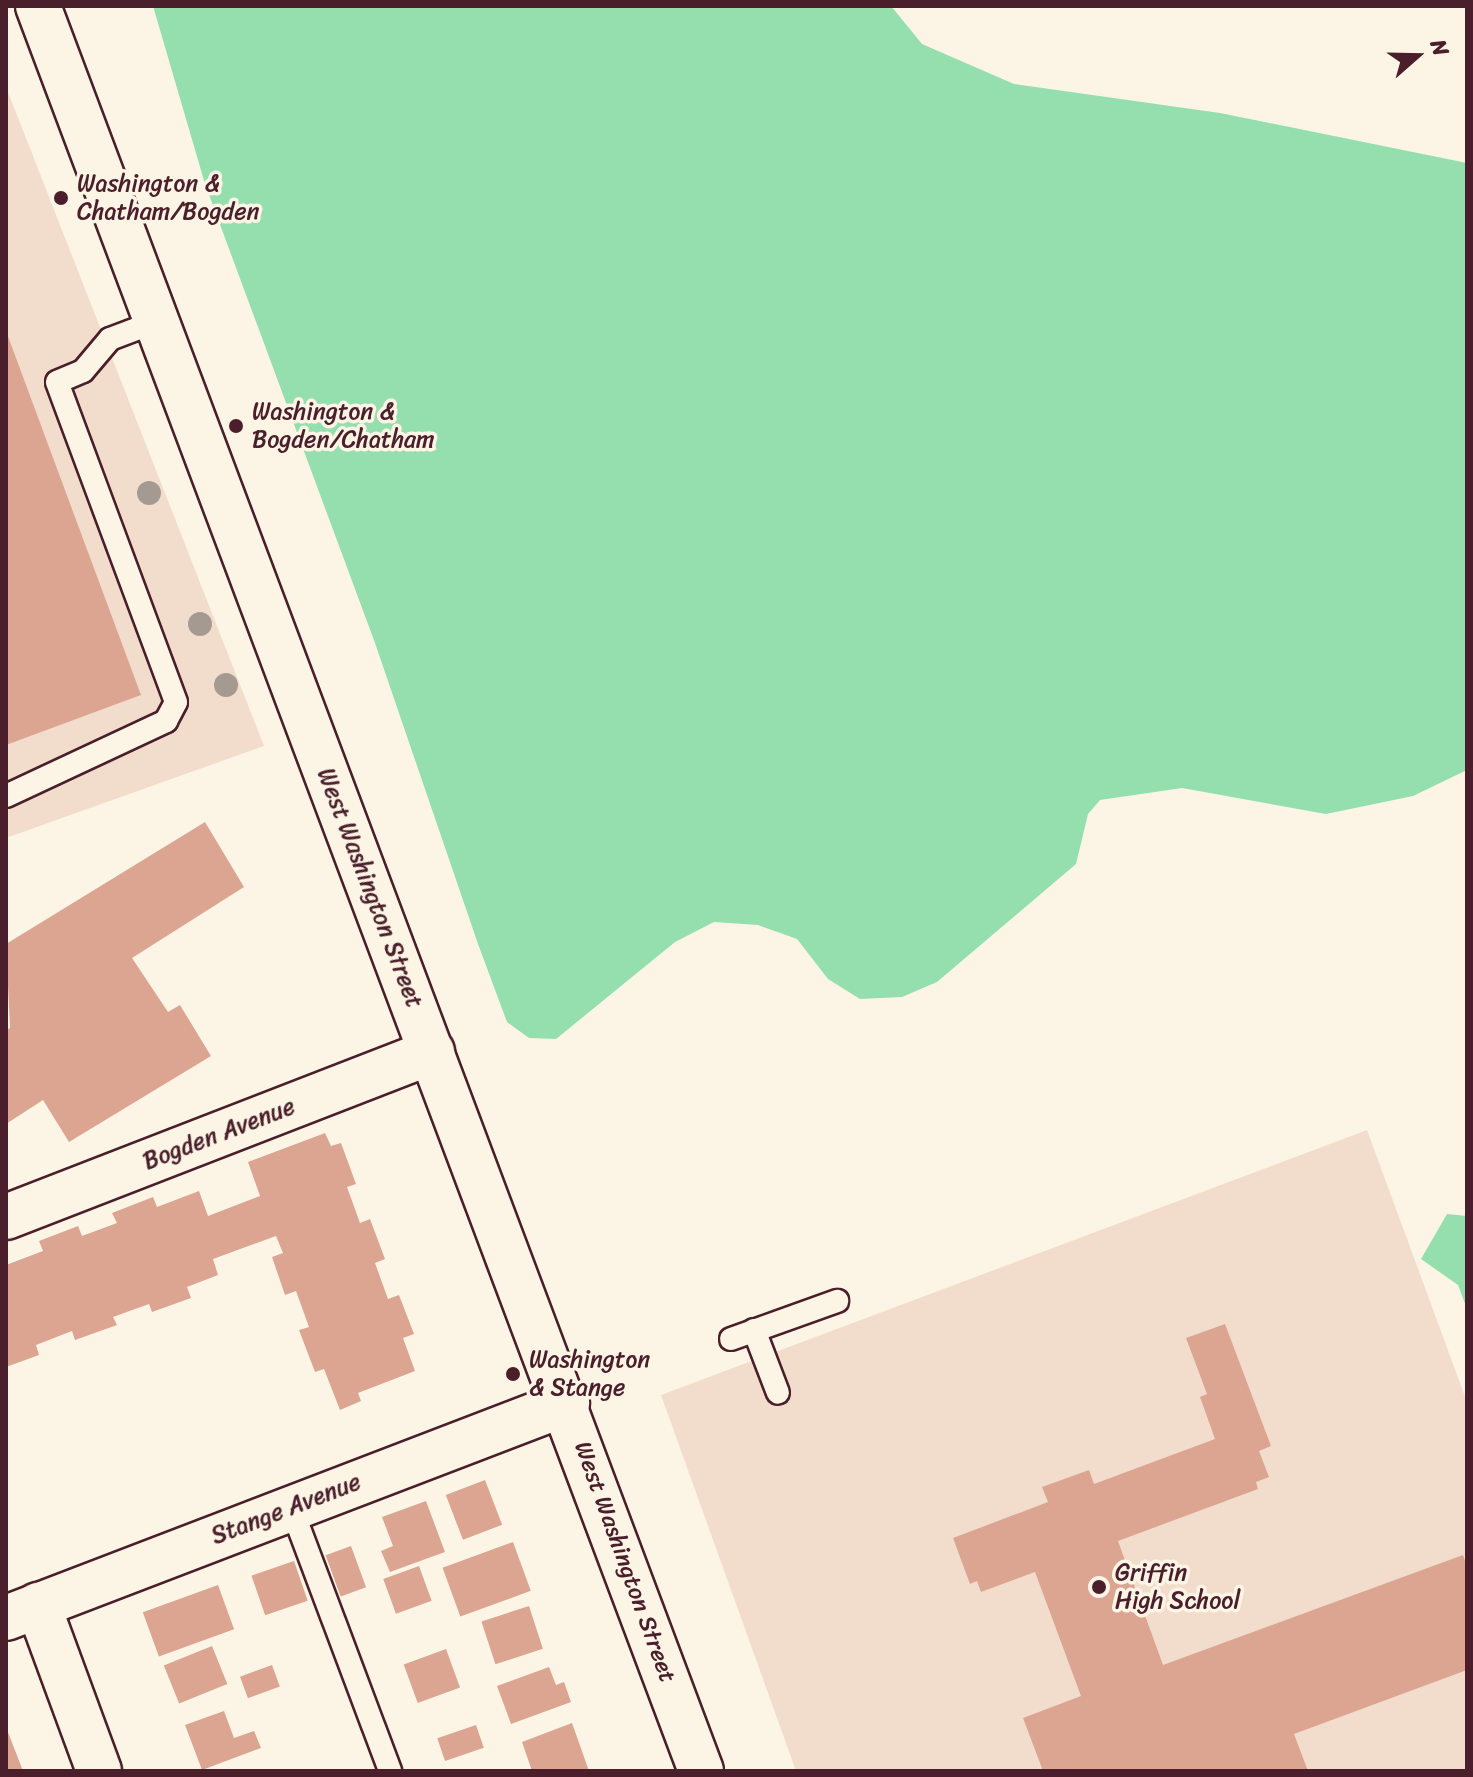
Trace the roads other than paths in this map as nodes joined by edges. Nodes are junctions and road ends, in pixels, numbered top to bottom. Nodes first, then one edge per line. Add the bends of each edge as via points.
1 (38, 6) edge
2 (155, 322) junction
3 (6, 796) edge
4 (432, 1052) junction
5 (6, 1217) edge
6 (837, 1301) dead end
7 (754, 1330) junction
8 (731, 1339) dead end
9 (778, 1393) dead end
10 (567, 1403) junction
11 (291, 1507) junction
12 (22, 1611) edge
13 (99, 1771) edge
14 (390, 1771) edge
15 (701, 1771) edge

1 - 2 street, West Washington Street
2 - 3 lane via 110,339 83,371 57,382 176,702 166,721
2 - 4 street, West Washington Street
4 - 5 street, Bogden Avenue
4 - 10 street, West Washington Street
6 - 7 lane
7 - 8 lane
7 - 9 lane
10 - 11 street, Stange Avenue
10 - 15 street, West Washington Street
11 - 12 street, Stange Avenue
11 - 14 lane
12 - 13 street

